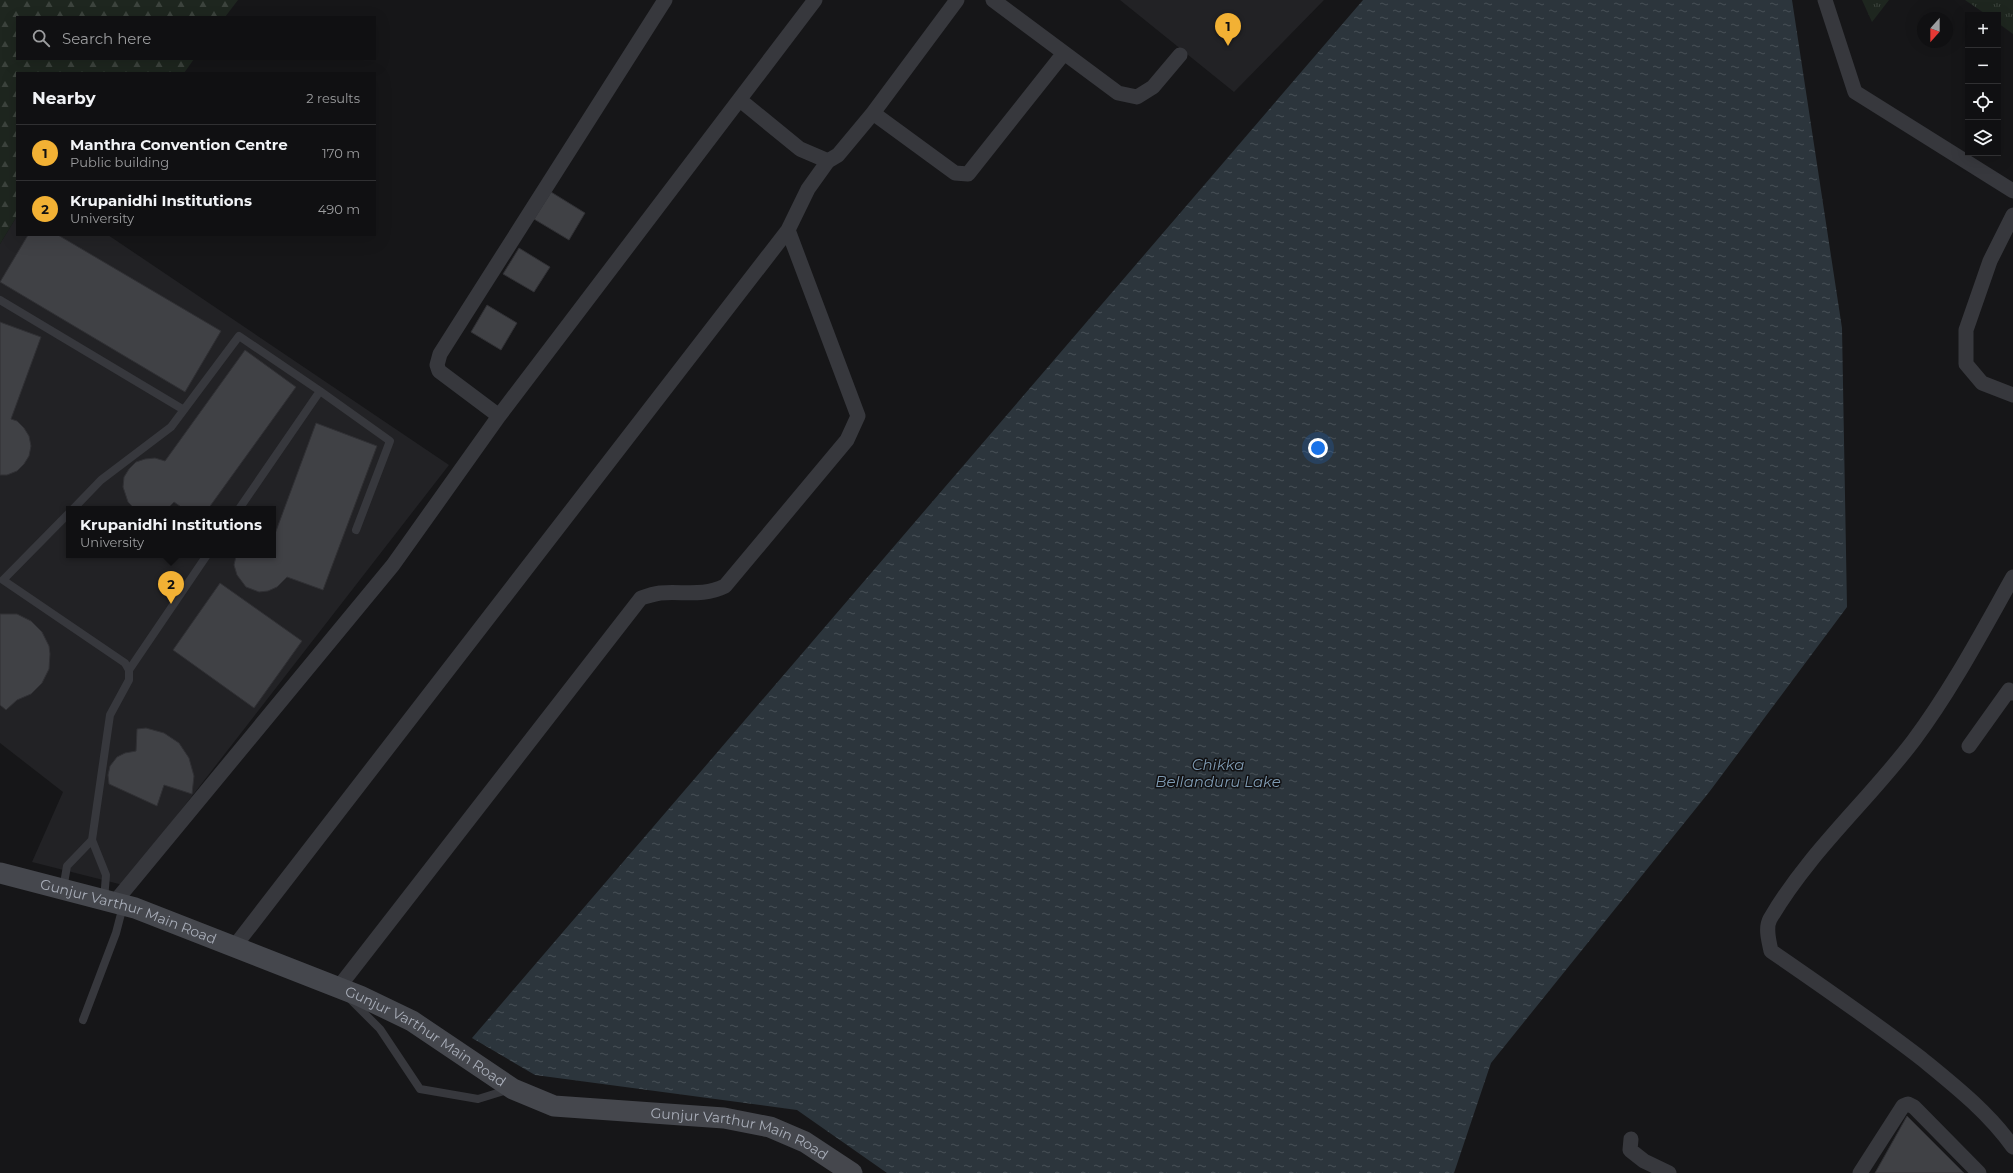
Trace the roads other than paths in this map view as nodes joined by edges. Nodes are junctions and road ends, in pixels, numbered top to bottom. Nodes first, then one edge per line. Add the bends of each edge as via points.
1 (665, 0) edge
2 (815, 0) edge
3 (957, 0) edge
4 (993, 0) edge
5 (1825, 0) edge
6 (1064, 53) junction
7 (1180, 55) dead end
8 (740, 100) junction
9 (873, 112) junction
10 (828, 161) junction
11 (2013, 192) edge
12 (2013, 215) edge
13 (788, 230) junction
14 (0, 300) edge
15 (320, 391) junction
16 (2013, 395) edge
17 (184, 410) junction
18 (499, 416) junction
19 (76, 506) edge
20 (241, 506) edge
21 (66, 516) edge
22 (356, 530) dead end
23 (206, 558) edge
24 (2013, 577) edge
25 (129, 670) junction
26 (2013, 693) edge
27 (1969, 746) dead end
28 (92, 840) junction
29 (0, 872) edge
30 (63, 890) junction
31 (114, 903) junction
32 (234, 947) junction
33 (338, 988) junction
34 (83, 1020) dead end
35 (513, 1089) junction
36 (1630, 1139) dead end
37 (2013, 1147) edge
38 (852, 1173) edge
39 (1669, 1173) edge
40 (1860, 1173) edge
41 (1979, 1173) edge

1 - 18 street via 440,354 437,364 439,371
2 - 8 street
3 - 9 street
4 - 6 street
5 - 11 street via 1855,92
6 - 7 street via 1118,93 1137,97 1153,87
6 - 9 street via 968,174 955,172
8 - 10 street via 800,149
8 - 18 street
9 - 10 street via 838,155
10 - 13 street via 808,189
12 - 16 street via 1990,261 1966,330 1966,364 1982,383
13 - 32 street
13 - 33 street via 858,416 847,440 725,586 715,591 697,594 659,593 641,598
14 - 17 lane
15 - 17 lane via 239,336
15 - 20 lane
15 - 22 lane via 390,442
17 - 19 lane via 171,428 101,480
18 - 31 street via 393,565
21 - 25 lane via 3,580 125,663
23 - 25 lane
24 - 37 street via 1962,667 1914,740 1809,863 1769,920 1768,936 1771,951 1884,1030 1961,1090 1999,1128
25 - 28 lane via 129,680 110,715
26 - 27 street via 2009,690
28 - 30 lane via 67,866
28 - 31 lane via 106,874
29 - 30 main road, Gunjur Varthur Main Road
30 - 31 main road, Gunjur Varthur Main Road
31 - 32 main road, Gunjur Varthur Main Road via 135,908
31 - 34 lane via 116,933
32 - 33 main road, Gunjur Varthur Main Road
33 - 35 main road, Gunjur Varthur Main Road via 412,1021
33 - 35 lane via 380,1029 420,1089 478,1099
35 - 38 main road, Gunjur Varthur Main Road via 554,1106 724,1118 770,1127 805,1142
36 - 39 street via 1630,1150 1644,1161
40 - 41 street via 1903,1106 1908,1104 1914,1107

